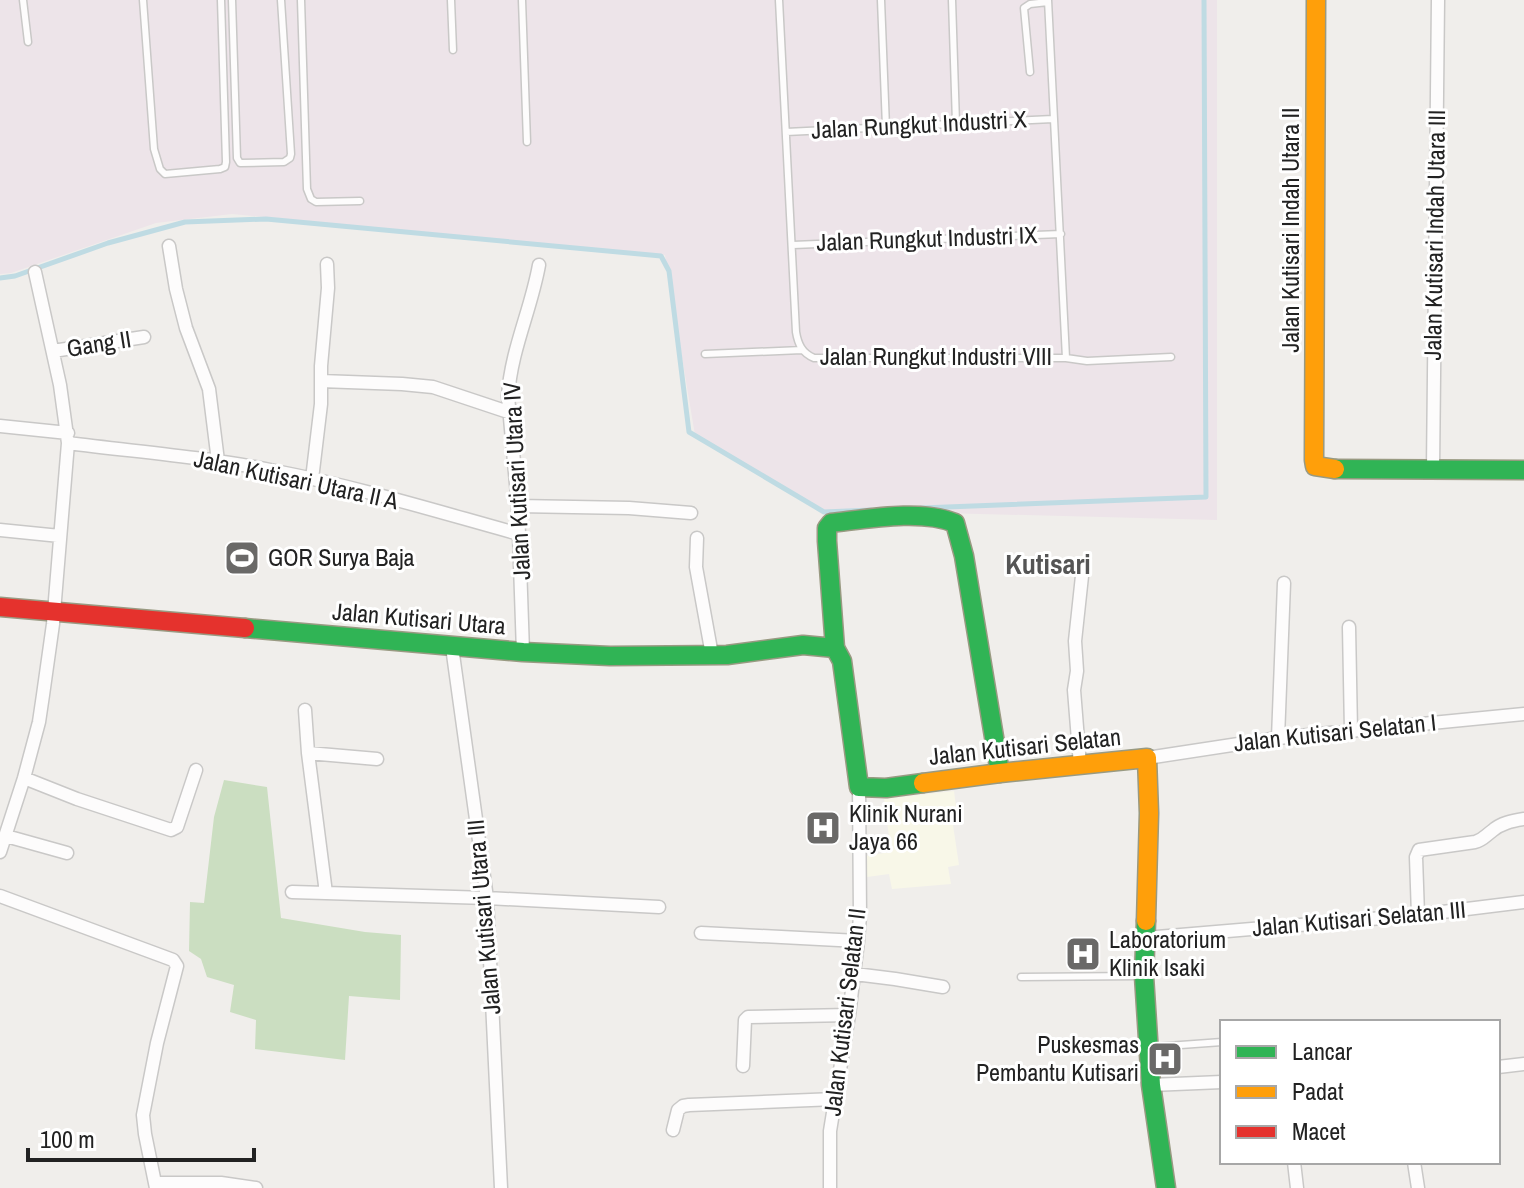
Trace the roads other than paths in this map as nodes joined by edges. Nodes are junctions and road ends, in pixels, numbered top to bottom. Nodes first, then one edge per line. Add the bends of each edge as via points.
1 (23, 0) edge
2 (143, 0) edge
3 (221, 0) edge
4 (232, 0) edge
5 (281, 0) edge
6 (301, 0) edge
7 (451, 0) edge
8 (522, 0) edge
9 (779, 0) edge
10 (881, 0) edge
11 (952, 0) edge
12 (1316, 0) edge
13 (1438, 0) edge
14 (1048, 1) edge
15 (28, 42) dead end
16 (453, 50) dead end
17 (1030, 72) dead end
18 (1053, 119) junction
19 (956, 123) junction
20 (886, 127) junction
21 (786, 132) junction
22 (527, 142) dead end
23 (360, 201) dead end
24 (1061, 234) junction
25 (793, 245) junction
26 (169, 246) dead end
27 (327, 264) dead end
28 (539, 265) dead end
29 (35, 272) dead end
30 (144, 337) dead end
31 (802, 350) junction
32 (53, 351) junction
33 (705, 354) dead end
34 (1171, 357) dead end
35 (1066, 358) junction
36 (321, 381) junction
37 (511, 413) junction
38 (0, 426) edge
39 (68, 438) junction
40 (218, 461) junction
41 (1433, 469) junction
42 (1524, 470) edge
43 (312, 479) junction
44 (518, 506) junction
45 (691, 513) dead end
46 (0, 530) edge
47 (519, 534) junction
48 (60, 536) junction
49 (697, 538) dead end
50 (1082, 576) dead end
51 (1284, 583) dead end
52 (0, 607) edge
53 (54, 611) junction
54 (1349, 627) dead end
55 (452, 647) junction
56 (835, 648) junction
57 (523, 652) junction
58 (712, 655) junction
59 (305, 710) dead end
60 (1524, 714) edge
61 (1351, 731) junction
62 (1278, 738) junction
63 (308, 753) junction
64 (1147, 758) junction
65 (377, 759) dead end
66 (1080, 765) junction
67 (196, 770) dead end
68 (1000, 773) junction
69 (24, 778) junction
70 (859, 787) junction
71 (1524, 819) edge
72 (6, 836) junction
73 (0, 852) edge
74 (67, 853) dead end
75 (292, 892) dead end
76 (326, 893) junction
77 (0, 896) edge
78 (487, 898) junction
79 (1524, 902) edge
80 (659, 907) dead end
81 (1418, 915) junction
82 (701, 933) dead end
83 (1145, 938) junction
84 (858, 941) junction
85 (855, 974) junction
86 (1144, 976) junction
87 (1021, 977) dead end
88 (943, 987) dead end
89 (849, 1015) junction
90 (1220, 1042) edge
91 (1149, 1047) junction
92 (1524, 1064) edge
93 (743, 1066) dead end
94 (1500, 1067) edge
95 (1220, 1082) edge
96 (1151, 1085) junction
97 (835, 1099) junction
98 (673, 1130) dead end
99 (1294, 1164) edge
100 (1414, 1164) edge
101 (155, 1186) edge
102 (256, 1188) edge
103 (501, 1188) edge
104 (830, 1188) edge
105 (1166, 1188) edge
106 (1297, 1188) edge
107 (1418, 1188) edge

1 - 15 lane
2 - 3 lane via 154,149 160,169 168,175 225,167
4 - 5 lane via 240,163 290,158
6 - 23 lane via 307,189 316,202
7 - 16 lane
8 - 22 lane
9 - 21 lane, Jalan Rungkut Industri VIII
10 - 20 lane
11 - 19 lane
12 - 41 street, Jalan Kutisari Indah Utara II via 1315,466
13 - 41 street, Jalan Kutisari Indah Utara III
14 - 17 lane via 1024,8
14 - 18 lane, Jalan Rungkut Industri VIII
18 - 19 lane, Jalan Rungkut Industri X
18 - 24 lane, Jalan Rungkut Industri VIII
19 - 20 lane, Jalan Rungkut Industri X
20 - 21 lane, Jalan Rungkut Industri X
21 - 25 lane, Jalan Rungkut Industri VIII
24 - 25 lane, Jalan Rungkut Industri IX
24 - 35 lane, Jalan Rungkut Industri VIII
25 - 31 lane, Jalan Rungkut Industri VIII via 796,332
26 - 40 street via 186,328 209,389
27 - 36 street
28 - 37 street, Jalan Kutisari Utara IV via 509,381
29 - 32 street
30 - 32 street, Gang II
31 - 33 lane
31 - 35 lane, Jalan Rungkut Industri VIII via 814,358
32 - 39 street
34 - 35 lane
36 - 37 street via 433,387
36 - 43 street
37 - 44 street, Jalan Kutisari Utara IV
38 - 39 street, Jalan Kutisari Utara II A
39 - 40 street, Jalan Kutisari Utara II A
39 - 48 street
40 - 43 street, Jalan Kutisari Utara II A
41 - 42 street
43 - 47 street, Jalan Kutisari Utara II A
44 - 45 street
44 - 47 street, Jalan Kutisari Utara IV
46 - 48 street
47 - 57 street, Jalan Kutisari Utara IV
48 - 53 street
49 - 58 street via 696,567
50 - 66 street via 1074,690
51 - 62 street
52 - 53 street, Jalan Kutisari Utara
53 - 55 street, Jalan Kutisari Utara
53 - 69 street via 39,722
54 - 61 street
55 - 57 street, Jalan Kutisari Utara
55 - 78 street, Jalan Kutisari Utara III
56 - 58 street, Jalan Kutisari Utara via 803,645
56 - 68 street via 829,524 952,519 964,556
56 - 70 street via 842,661
57 - 58 street, Jalan Kutisari Utara
59 - 63 street
60 - 61 street, Jalan Kutisari Selatan I
61 - 62 street, Jalan Kutisari Selatan I
62 - 64 street, Jalan Kutisari Selatan I
63 - 65 street
63 - 76 street
64 - 66 street, Jalan Kutisari Selatan
64 - 83 street, Jalan Kutisari Selatan
66 - 68 street, Jalan Kutisari Selatan
67 - 69 street via 177,827 171,830
68 - 70 street, Jalan Kutisari Selatan
69 - 72 street
70 - 84 street, Jalan Kutisari Selatan II
71 - 81 street via 1504,823 1475,842 1419,850
72 - 73 street
72 - 74 street
75 - 76 street
76 - 78 street
77 - 101 street via 173,960 177,966 143,1115
78 - 80 street
78 - 103 street, Jalan Kutisari Utara III
79 - 81 street, Jalan Kutisari Selatan III
81 - 83 street, Jalan Kutisari Selatan III
82 - 84 street
83 - 86 street, Jalan Kutisari Selatan
84 - 85 street, Jalan Kutisari Selatan II
85 - 88 street
85 - 89 street, Jalan Kutisari Selatan II
86 - 87 lane
86 - 91 street, Jalan Kutisari Selatan
89 - 93 street via 748,1017
89 - 97 street, Jalan Kutisari Selatan II
90 - 91 lane
91 - 96 street, Jalan Kutisari Selatan
92 - 94 street
95 - 96 street
96 - 105 street, Jalan Kutisari Selatan
97 - 98 street via 683,1106
97 - 104 street, Jalan Kutisari Selatan II
99 - 106 street
100 - 107 street
101 - 102 street via 221,1183

